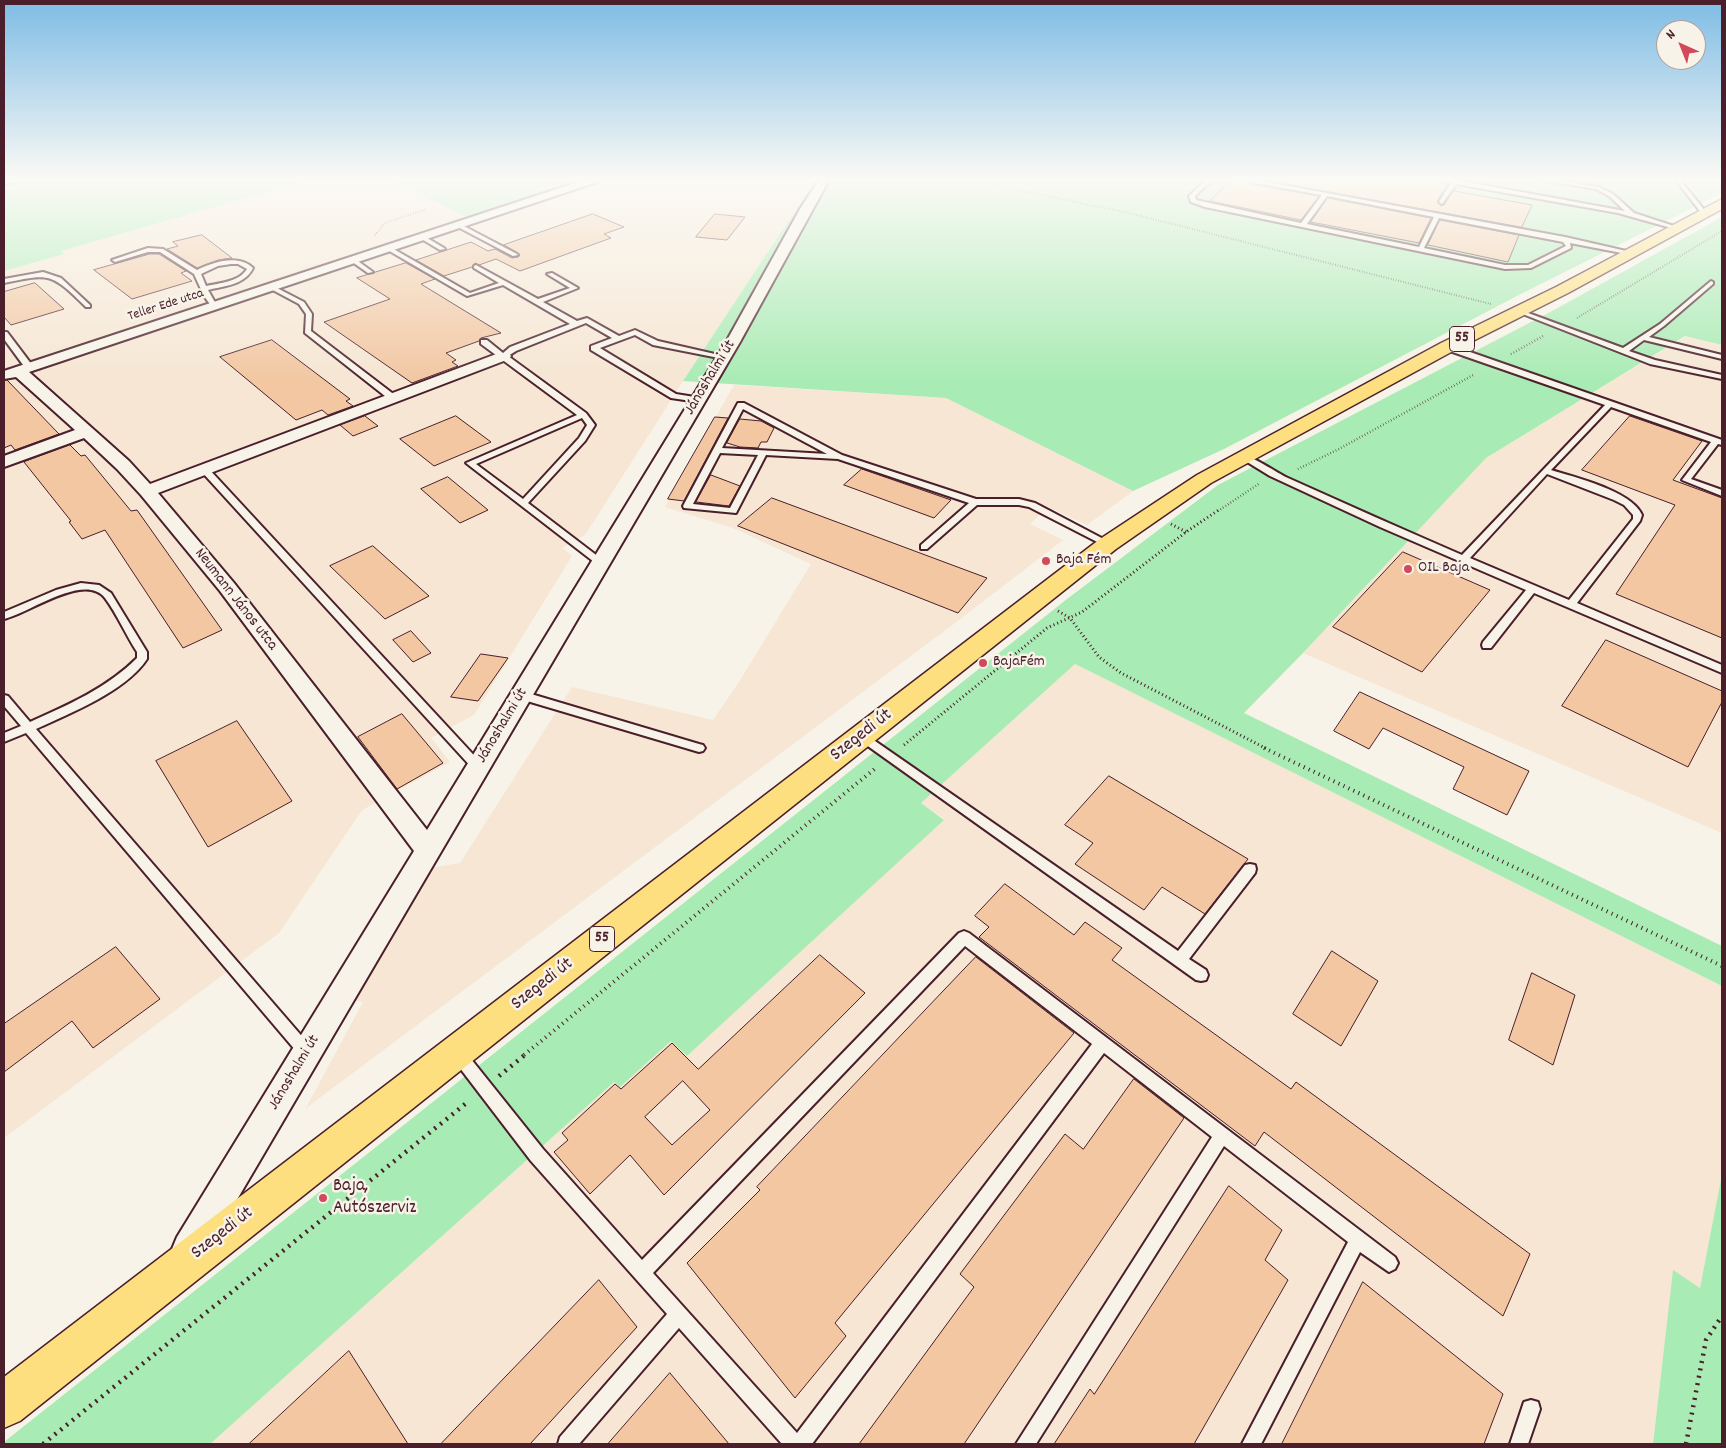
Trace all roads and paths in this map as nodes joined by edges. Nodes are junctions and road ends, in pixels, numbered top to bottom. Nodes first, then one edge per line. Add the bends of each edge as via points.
1 (388, 248) joint
2 (500, 248) edge
3 (785, 248) edge
4 (1264, 248) edge
5 (1414, 248) edge
6 (1568, 248) edge
7 (1608, 248) edge
8 (1642, 248) edge
9 (1421, 249) joint
10 (1632, 253) junction
11 (514, 255) dead end
12 (115, 260) dead end
13 (353, 260) junction
14 (476, 267) dead end
15 (370, 272) dead end
16 (197, 273) junction
17 (550, 274) dead end
18 (4, 281) edge
19 (504, 283) junction
20 (1712, 283) dead end
21 (271, 287) junction
22 (204, 288) junction
23 (537, 302) junction
24 (88, 306) dead end
25 (214, 306) junction
26 (1518, 311) junction
27 (576, 324) junction
28 (4, 334) edge
29 (617, 338) junction
30 (1643, 338) junction
31 (484, 342) dead end
32 (1447, 347) junction
33 (1624, 351) junction
34 (504, 356) junction
35 (1722, 357) edge
36 (724, 358) junction
37 (17, 371) edge
38 (1722, 377) edge
39 (393, 398) junction
40 (698, 400) junction
41 (1610, 404) junction
42 (583, 415) junction
43 (86, 432) junction
44 (1719, 442) edge
45 (717, 450) junction
46 (763, 453) junction
47 (839, 457) junction
48 (1243, 457) junction
49 (4, 462) edge
50 (204, 470) junction
51 (1545, 471) junction
52 (1273, 474) junction
53 (147, 491) junction
54 (1722, 493) edge
55 (975, 502) junction
56 (523, 504) junction
57 (1108, 544) junction
58 (924, 547) dead end
59 (1464, 559) junction
60 (601, 563) junction
61 (1533, 588) junction
62 (1038, 600) junction
63 (1571, 604) junction
64 (4, 616) edge
65 (1070, 618) junction
66 (1487, 645) dead end
67 (1722, 669) edge
68 (521, 695) junction
69 (4, 699) edge
70 (27, 728) junction
71 (862, 736) junction
72 (4, 738) edge
73 (699, 748) dead end
74 (890, 757) junction
75 (478, 767) junction
76 (428, 850) junction
77 (1250, 869) dead end
78 (1180, 960) junction
79 (1722, 966) edge
80 (1201, 975) dead end
81 (1102, 1043) junction
82 (457, 1052) junction
83 (307, 1053) junction
84 (485, 1088) junction
85 (1222, 1134) junction
86 (1358, 1239) junction
87 (1389, 1262) dead end
88 (177, 1269) junction
89 (642, 1272) junction
90 (679, 1314) junction
91 (1722, 1316) edge
92 (4, 1405) edge
93 (1531, 1409) dead end
94 (43, 1444) edge
95 (567, 1444) edge
96 (794, 1444) edge
97 (800, 1444) edge
98 (1025, 1444) edge
99 (1251, 1444) edge
100 (1519, 1444) edge
101 (1686, 1444) edge

1 - 13 street, Teller Ede utca
1 - 19 lane via 469,295
2 - 11 lane
3 - 36 street, Jánoshalmi út
4 - 26 path
5 - 9 lane
6 - 9 lane via 1529,267 1520,268
7 - 10 lane
8 - 10 main road, 55
10 - 26 main road, 55
12 - 16 lane via 148,250 161,250
13 - 15 lane
13 - 21 street, Teller Ede utca
14 - 19 lane
16 - 22 lane
16 - 22 lane via 211,266 230,263 250,268 248,274 239,279
17 - 23 lane via 575,288
18 - 24 lane via 32,274 50,274
19 - 23 lane
20 - 30 lane
21 - 25 street, Teller Ede utca
21 - 39 lane via 302,303 310,314 307,332
22 - 25 lane
23 - 27 lane
25 - 37 street, Teller Ede utca
26 - 32 main road, 55
26 - 33 lane
27 - 29 lane via 586,320
27 - 34 lane via 513,349
28 - 37 lane
29 - 36 lane via 634,332 656,343
29 - 40 lane via 594,348 674,396
30 - 33 lane
30 - 35 lane
31 - 34 lane
32 - 41 lane
32 - 48 main road, 55
33 - 38 lane via 1654,362
34 - 39 street
34 - 42 lane
36 - 40 street, Jánoshalmi út
37 - 43 street, Neumann János utca
39 - 50 street
40 - 60 street, Jánoshalmi út
41 - 44 lane
41 - 51 lane
42 - 56 lane via 590,425 582,439
42 - 56 lane via 470,464
43 - 49 street
43 - 53 street, Neumann János utca
44 - 54 lane via 1686,480
45 - 46 lane
45 - 46 lane via 687,506 733,511
45 - 47 lane via 741,405
46 - 47 lane
47 - 55 lane
48 - 52 lane
48 - 57 main road, Szegedi út / 55 via 1204,479
50 - 53 street
50 - 75 lane
51 - 59 lane
51 - 63 lane via 1615,497 1638,514 1638,519
52 - 59 lane
52 - 65 path via 1186,532
53 - 76 street, Neumann János utca via 227,587
55 - 57 lane via 1019,502 1032,506
55 - 58 lane
56 - 60 lane
57 - 62 main road, Szegedi út / 55
59 - 61 lane
60 - 68 street, Jánoshalmi út
61 - 63 lane
61 - 66 lane
62 - 65 path
62 - 71 main road, Szegedi út / 55
63 - 67 lane
64 - 70 lane via 61,592 90,586 108,595 142,652 142,659 124,677
65 - 74 path via 1047,628
65 - 79 path via 1099,657 1121,673 1212,721
68 - 73 lane
68 - 75 street, Jánoshalmi út
69 - 70 lane
70 - 72 lane
70 - 83 lane
71 - 74 lane
71 - 82 main road, Szegedi út / 55
74 - 78 lane
74 - 84 path
75 - 76 street, Jánoshalmi út
76 - 83 street, Jánoshalmi út
77 - 78 lane
78 - 80 lane
81 - 85 lane
81 - 89 lane via 964,937
81 - 97 lane
82 - 84 lane
82 - 88 main road, Szegedi út / 55
83 - 88 street, Jánoshalmi út
84 - 89 lane via 537,1155
84 - 94 path
85 - 86 lane
85 - 98 lane
86 - 87 lane
86 - 99 lane
88 - 92 main road, Szegedi út / 55
89 - 90 lane
90 - 95 lane
90 - 96 lane
91 - 101 path via 1706,1340
93 - 100 lane

